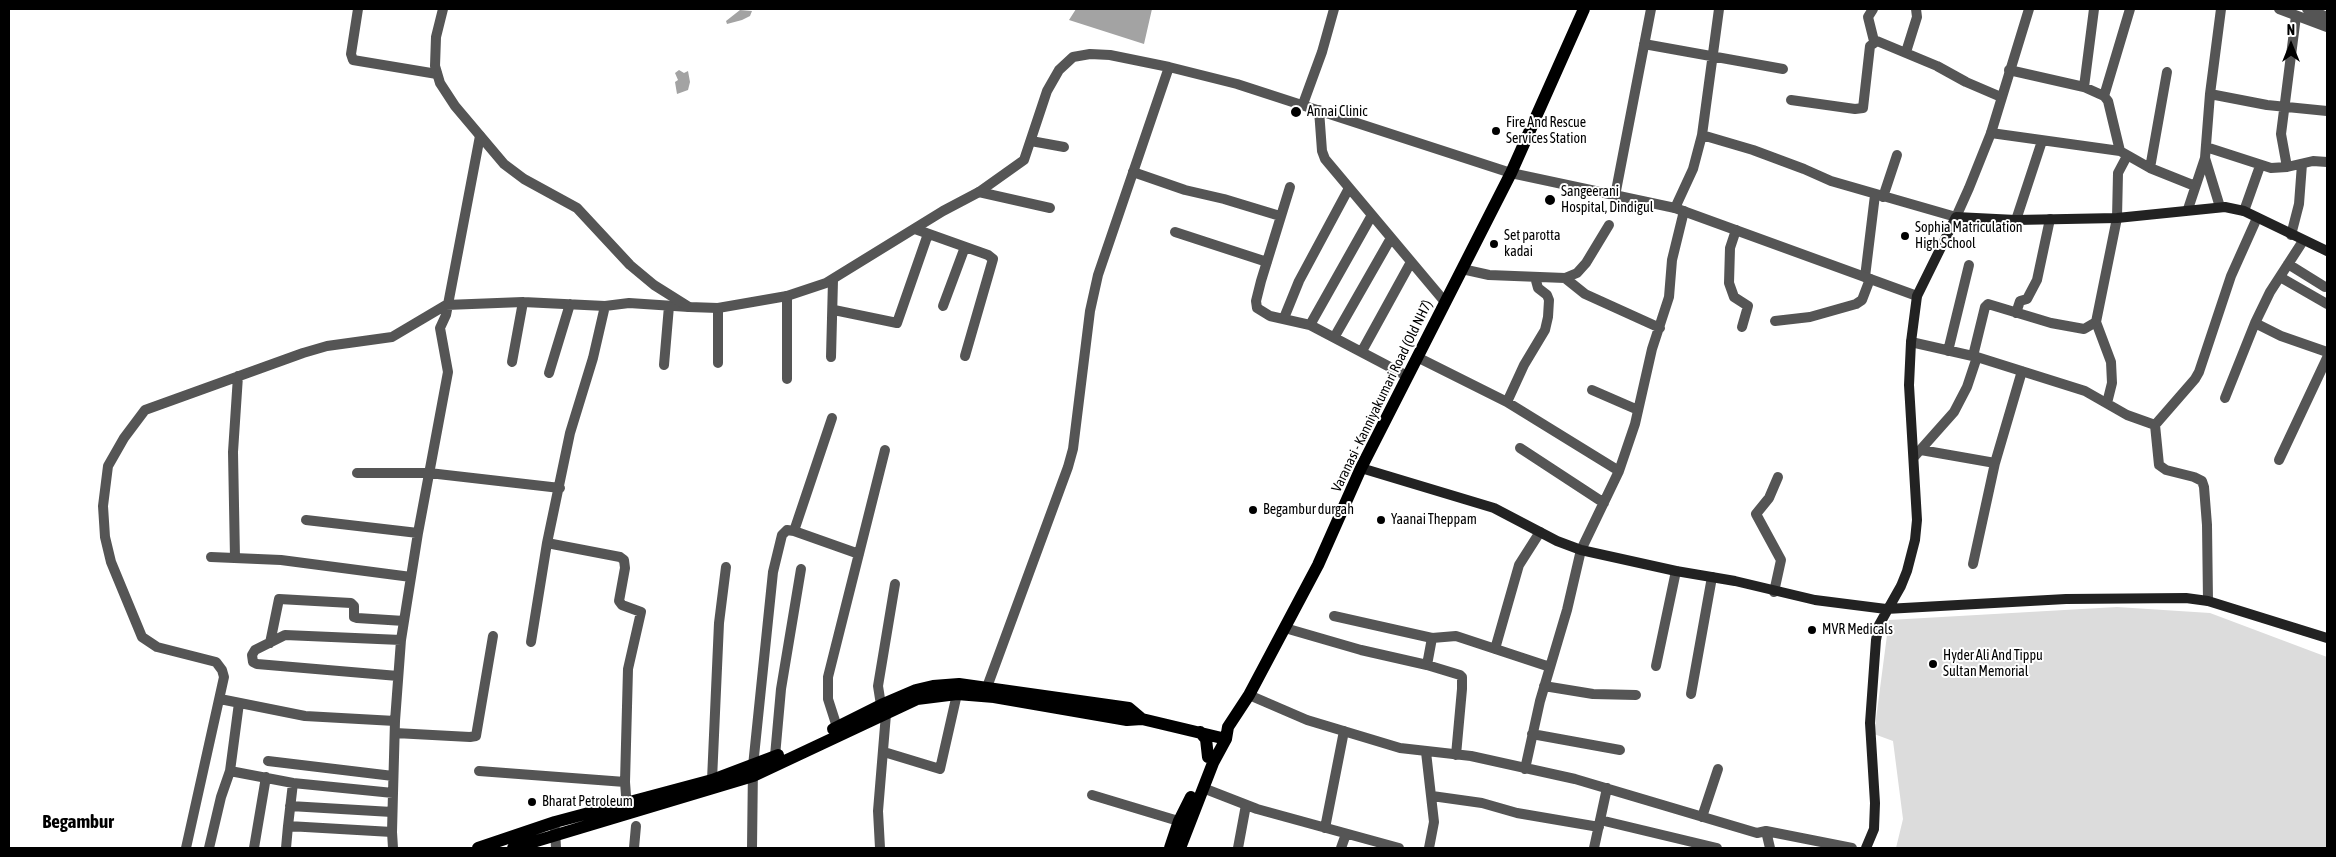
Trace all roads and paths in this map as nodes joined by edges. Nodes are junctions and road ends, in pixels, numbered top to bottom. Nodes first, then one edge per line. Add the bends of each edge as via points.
1 (358, 9) edge
2 (443, 9) edge
3 (1334, 9) edge
4 (1584, 9) edge
5 (1651, 9) edge
6 (1718, 9) edge
7 (1873, 9) edge
8 (1916, 9) edge
9 (2028, 9) edge
10 (2094, 9) edge
11 (2130, 9) edge
12 (2221, 9) edge
13 (2279, 9) edge
14 (2307, 9) edge
15 (2296, 16) junction
16 (2327, 17) edge
17 (2327, 26) edge
18 (1874, 41) junction
19 (1644, 44) junction
20 (1906, 52) junction
21 (1712, 58) junction
22 (1169, 66) junction
23 (1783, 69) dead end
24 (2009, 70) junction
25 (2167, 72) dead end
26 (437, 74) junction
27 (2084, 87) junction
28 (2210, 94) junction
29 (2104, 96) junction
30 (2001, 97) junction
31 (1791, 100) dead end
32 (1304, 104) junction
33 (2283, 107) junction
34 (1320, 110) junction
35 (2327, 112) edge
36 (1991, 133) junction
37 (1702, 135) junction
38 (480, 136) junction
39 (1031, 141) junction
40 (2042, 141) junction
41 (2206, 147) junction
42 (1064, 148) dead end
43 (2124, 154) junction
44 (1897, 155) dead end
45 (2205, 158) junction
46 (2327, 162) edge
47 (2302, 164) junction
48 (2260, 166) junction
49 (2150, 168) junction
50 (2287, 168) junction
51 (1133, 172) junction
52 (1511, 173) junction
53 (2195, 186) junction
54 (1290, 187) dead end
55 (1349, 188) junction
56 (979, 192) junction
57 (1615, 196) junction
58 (1879, 196) junction
59 (2220, 207) junction
60 (1050, 208) dead end
61 (1679, 209) junction
62 (2188, 209) junction
63 (2244, 211) junction
64 (1372, 215) junction
65 (1280, 216) junction
66 (1956, 216) junction
67 (2117, 218) junction
68 (2257, 218) junction
69 (2050, 219) junction
70 (2016, 220) junction
71 (1609, 225) dead end
72 (915, 228) junction
73 (1736, 230) junction
74 (1175, 232) dead end
75 (928, 234) junction
76 (2292, 235) junction
77 (1391, 238) junction
78 (2303, 241) junction
79 (965, 247) junction
80 (2327, 251) edge
81 (1267, 262) junction
82 (1412, 262) junction
83 (2288, 264) junction
84 (1969, 265) dead end
85 (1462, 269) junction
86 (1535, 277) junction
87 (2280, 277) junction
88 (1565, 278) junction
89 (1867, 278) junction
90 (833, 280) junction
91 (2325, 287) dead end
92 (787, 296) junction
93 (1917, 296) junction
94 (523, 302) junction
95 (1445, 302) junction
96 (446, 304) junction
97 (570, 304) junction
98 (2327, 304) edge
99 (605, 306) junction
100 (669, 306) junction
101 (943, 306) dead end
102 (689, 307) junction
103 (718, 308) junction
104 (834, 310) junction
105 (2016, 313) junction
106 (1284, 318) junction
107 (1775, 321) dead end
108 (2096, 322) junction
109 (2255, 323) junction
110 (1310, 325) junction
111 (1742, 327) dead end
112 (1660, 328) junction
113 (1335, 336) junction
114 (1911, 342) junction
115 (1362, 351) junction
116 (1948, 351) junction
117 (2327, 352) edge
118 (965, 356) dead end
119 (831, 357) dead end
120 (1417, 357) junction
121 (1975, 357) junction
122 (2327, 358) edge
123 (512, 362) dead end
124 (718, 363) dead end
125 (664, 365) dead end
126 (2022, 371) junction
127 (549, 374) dead end
128 (238, 376) junction
129 (1407, 376) junction
130 (787, 379) dead end
131 (1592, 390) dead end
132 (2225, 398) dead end
133 (1507, 402) junction
134 (2107, 403) junction
135 (1638, 410) junction
136 (832, 418) dead end
137 (2155, 425) junction
138 (1520, 448) dead end
139 (885, 450) dead end
140 (1918, 453) junction
141 (2280, 460) dead end
142 (1995, 463) junction
143 (1361, 468) junction
144 (1619, 471) junction
145 (356, 473) dead end
146 (429, 473) junction
147 (1778, 477) dead end
148 (560, 488) junction
149 (1604, 503) junction
150 (306, 520) dead end
151 (794, 531) junction
152 (1540, 532) junction
153 (418, 533) junction
154 (547, 543) junction
155 (1581, 550) junction
156 (859, 554) junction
157 (211, 557) dead end
158 (235, 558) junction
159 (1973, 564) dead end
160 (726, 567) dead end
161 (801, 569) dead end
162 (1676, 571) junction
163 (411, 577) junction
164 (1712, 577) junction
165 (894, 584) dead end
166 (1774, 592) junction
167 (2208, 601) junction
168 (1886, 609) junction
169 (1334, 616) dead end
170 (404, 621) junction
171 (1285, 628) junction
172 (493, 636) dead end
173 (1432, 638) junction
174 (2327, 638) edge
175 (401, 640) junction
176 (531, 642) dead end
177 (270, 643) junction
178 (1495, 649) junction
179 (1427, 665) junction
180 (1656, 666) dead end
181 (1550, 667) junction
182 (398, 676) junction
183 (1544, 686) junction
184 (987, 687) junction
185 (957, 694) junction
186 (1691, 694) dead end
187 (1249, 695) junction
188 (1636, 695) dead end
189 (220, 699) junction
190 (239, 703) junction
191 (883, 709) junction
192 (1142, 719) junction
193 (395, 721) junction
194 (837, 727) junction
195 (1344, 731) junction
196 (1200, 732) junction
197 (395, 733) junction
198 (1224, 734) junction
199 (1532, 734) junction
200 (1620, 750) dead end
201 (884, 752) junction
202 (1426, 752) junction
203 (1456, 755) junction
204 (775, 756) junction
205 (1208, 757) junction
206 (268, 761) dead end
207 (1718, 768) dead end
208 (1525, 769) junction
209 (230, 770) junction
210 (479, 771) dead end
211 (753, 771) junction
212 (393, 776) junction
213 (266, 777) junction
214 (712, 780) junction
215 (625, 782) junction
216 (293, 783) junction
217 (1203, 788) junction
218 (1607, 788) junction
219 (393, 793) junction
220 (1092, 795) dead end
221 (1432, 796) junction
222 (1246, 805) junction
223 (290, 806) junction
224 (627, 810) junction
225 (392, 812) junction
226 (1702, 817) junction
227 (1184, 822) junction
228 (1599, 824) junction
229 (288, 826) junction
230 (636, 826) dead end
231 (555, 828) junction
232 (1325, 828) junction
233 (1766, 831) junction
234 (392, 832) junction
235 (1346, 834) junction
236 (507, 845) edge
237 (186, 848) edge
238 (209, 848) edge
239 (254, 848) edge
240 (286, 848) edge
241 (393, 848) edge
242 (478, 848) edge
243 (556, 848) edge
244 (634, 848) edge
245 (752, 848) edge
246 (880, 848) edge
247 (1170, 848) edge
248 (1180, 848) edge
249 (1238, 848) edge
250 (1341, 848) edge
251 (1399, 848) edge
252 (1430, 848) edge
253 (1594, 848) edge
254 (1717, 848) edge
255 (1770, 848) edge
256 (1852, 848) edge
257 (1866, 848) edge

1 - 26 street via 351,54 353,60
2 - 26 street via 434,52
3 - 32 street
4 - 52 main road, Varanasi - Kanniyakumari Road (Old NH7)
5 - 19 street
6 - 21 street
7 - 18 street via 1868,17
8 - 20 street via 1917,17
9 - 24 street
10 - 27 street
11 - 29 street
12 - 28 street
13 - 15 street
14 - 16 street
15 - 17 street
15 - 33 street
18 - 20 street
18 - 31 street via 1870,46 1863,108
19 - 21 street
19 - 57 street
20 - 30 street
21 - 23 street
21 - 37 street
22 - 32 street
22 - 39 street via 1110,55 1073,57 1059,70 1048,91
22 - 51 street
24 - 27 street
24 - 30 street
25 - 49 street
26 - 38 street via 440,83
27 - 29 street
28 - 33 street
28 - 41 street
29 - 43 street
30 - 36 street
32 - 34 street
33 - 35 street
33 - 50 street via 2281,134
34 - 52 street
34 - 55 street via 1325,160
36 - 40 street
36 - 66 street
37 - 58 street
37 - 61 street
38 - 96 street
38 - 102 street via 504,164 524,179 578,208 636,270
39 - 42 street
39 - 56 street via 1024,160
40 - 43 street
40 - 70 street
41 - 45 street
41 - 48 street
43 - 49 street
43 - 67 street via 2118,173
44 - 58 street
45 - 53 street
45 - 59 street
46 - 47 street
47 - 50 street
47 - 76 street via 2299,204
48 - 50 street
48 - 63 street
49 - 53 street
51 - 65 street
51 - 184 street via 1107,242 1090,311 1073,449
52 - 57 street
52 - 85 main road, Varanasi - Kanniyakumari Road (Old NH7)
53 - 62 street
54 - 65 street
55 - 64 street
55 - 106 street via 1299,281
56 - 60 street
56 - 72 street
57 - 61 street
58 - 66 street
58 - 89 street
59 - 62 main road
59 - 63 main road
61 - 73 street
61 - 112 street via 1669,297
62 - 67 main road
63 - 68 main road
64 - 77 street
64 - 110 street
65 - 81 street
66 - 70 main road
66 - 93 main road
67 - 69 main road
67 - 108 street
68 - 76 main road
68 - 137 street via 2231,276 2199,372
69 - 70 main road
69 - 105 street via 2037,280 2027,298 2020,301
71 - 88 street via 1586,263 1577,273
72 - 75 street
72 - 90 street
73 - 89 street
73 - 111 street via 1730,248 1729,283 1734,297 1748,306
74 - 81 street
75 - 79 street
75 - 104 street via 896,323
76 - 78 main road
77 - 82 street
77 - 113 street
78 - 80 main road
78 - 83 street
79 - 101 street
79 - 118 street via 994,259
81 - 106 street via 1257,308 1270,316
82 - 95 street
82 - 115 street
83 - 87 street
83 - 91 street
84 - 116 street
85 - 86 street via 1488,275
85 - 95 main road, Varanasi - Kanniyakumari Road (Old NH7)
86 - 88 street
86 - 133 street via 1538,288 1549,300 1548,318 1545,330
87 - 98 street
87 - 109 street
88 - 112 street via 1592,298
89 - 93 street
89 - 107 street via 1862,300 1856,304 1816,316
90 - 92 street
90 - 104 street
92 - 103 street
92 - 130 street
93 - 114 main road
94 - 96 street
94 - 97 street
94 - 123 street
95 - 120 main road, Varanasi - Kanniyakumari Road (Old NH7)
96 - 128 street via 392,337 327,346
96 - 146 street via 440,332 448,372
97 - 99 street
97 - 127 street
99 - 100 street via 629,303
99 - 148 street via 570,433
100 - 102 street
100 - 125 street
102 - 103 street
103 - 124 street
104 - 119 street
105 - 108 street via 2084,329
105 - 121 street via 1986,305
106 - 110 street
108 - 134 street via 2110,362 2112,383
109 - 117 street
109 - 132 street
110 - 113 street
112 - 135 street
113 - 115 street
114 - 116 street
114 - 140 main road via 1909,386
115 - 129 street
116 - 121 street
120 - 129 main road, Varanasi - Kanniyakumari Road (Old NH7)
120 - 133 street
121 - 126 street
121 - 140 street via 1967,388 1954,412
122 - 141 street
126 - 134 street via 2085,391
126 - 142 street
128 - 158 street via 233,452
128 - 189 street via 145,410 108,466 103,506 111,562 142,638 157,647 218,663 224,677
129 - 143 main road, Varanasi - Kanniyakumari Road (Old NH7)
131 - 135 street
133 - 144 street
134 - 137 street via 2127,415
135 - 144 street
136 - 151 street
137 - 167 street via 2159,465 2194,477 2204,486
138 - 149 street
139 - 156 street
140 - 142 street
140 - 168 main road via 1916,540 1901,586
142 - 159 street
143 - 152 main road via 1494,508
143 - 171 main road, Varanasi - Kanniyakumari Road (Old NH7) via 1318,565
144 - 149 street
145 - 146 street
146 - 148 street
146 - 153 street
147 - 166 street via 1769,498 1756,514 1781,560
148 - 154 street
149 - 155 street
150 - 153 street
151 - 156 street
151 - 211 street via 784,532 773,572
152 - 155 main road
152 - 178 street via 1520,565
153 - 163 street
154 - 176 street
154 - 215 street via 624,560 619,601 642,615 628,669
155 - 162 main road
155 - 181 street
156 - 194 street via 826,691
157 - 158 street
158 - 163 street via 282,560
160 - 214 street via 719,623
161 - 204 street via 781,689
162 - 164 main road
162 - 180 street
163 - 170 street
164 - 166 main road
164 - 186 street
165 - 191 street via 878,686
166 - 168 main road
167 - 168 main road via 2134,597
167 - 174 main road
168 - 257 main road via 1879,626 1872,678 1870,723 1875,812 1874,829
169 - 173 street
170 - 175 street
170 - 177 street via 354,617 351,603 279,599
171 - 179 street
171 - 187 main road, Varanasi - Kanniyakumari Road (Old NH7)
172 - 197 street via 476,736
173 - 178 street via 1456,636
173 - 179 street
175 - 177 street via 285,635
175 - 182 street
177 - 182 street via 253,652 255,663
178 - 181 street
179 - 203 street via 1462,677
181 - 183 street
182 - 193 street
183 - 188 street via 1593,694
183 - 199 street
184 - 191 main road via 933,686
184 - 192 main road via 1129,708
185 - 191 main road via 917,699
185 - 192 main road via 994,697 1126,720
185 - 201 street via 940,768
187 - 195 street via 1307,720
187 - 198 main road, Varanasi - Kanniyakumari Road (Old NH7)
189 - 190 street
189 - 237 street
190 - 193 street via 305,716
190 - 209 street
191 - 194 main road
191 - 201 street
191 - 211 main road
192 - 196 main road
193 - 197 street
194 - 204 main road
195 - 202 street via 1400,748
195 - 232 street
196 - 198 main road
196 - 205 main road via 1206,738
197 - 212 street
198 - 205 main road
198 - 217 main road, Varanasi - Kanniyakumari Road (Old NH7)
199 - 200 street
199 - 208 street
201 - 246 street via 878,811
202 - 203 street
202 - 221 street
203 - 208 street
204 - 211 main road
205 - 227 main road
206 - 212 street
207 - 226 street
208 - 218 street
209 - 213 street
209 - 238 street
210 - 215 street
211 - 214 main road
211 - 224 main road
211 - 245 street
212 - 219 street
213 - 216 street
213 - 239 street
214 - 224 main road
215 - 224 street
216 - 219 street
216 - 223 street
217 - 222 street
217 - 227 main road, Varanasi - Kanniyakumari Road (Old NH7)
218 - 226 street
218 - 228 street
219 - 225 street
220 - 227 street
221 - 228 street via 1482,803 1517,813
221 - 252 street via 1434,822
222 - 232 street
222 - 249 street
223 - 225 street
223 - 229 street
224 - 231 main road
225 - 234 street
226 - 233 street via 1757,834
227 - 247 main road
227 - 248 main road, Varanasi - Kanniyakumari Road (Old NH7)
228 - 253 street
228 - 254 street
229 - 234 street
229 - 240 street
230 - 244 street
231 - 236 main road
231 - 243 street
232 - 235 street
233 - 255 street
233 - 256 street
234 - 241 street
235 - 250 street
235 - 251 street
236 - 242 main road

